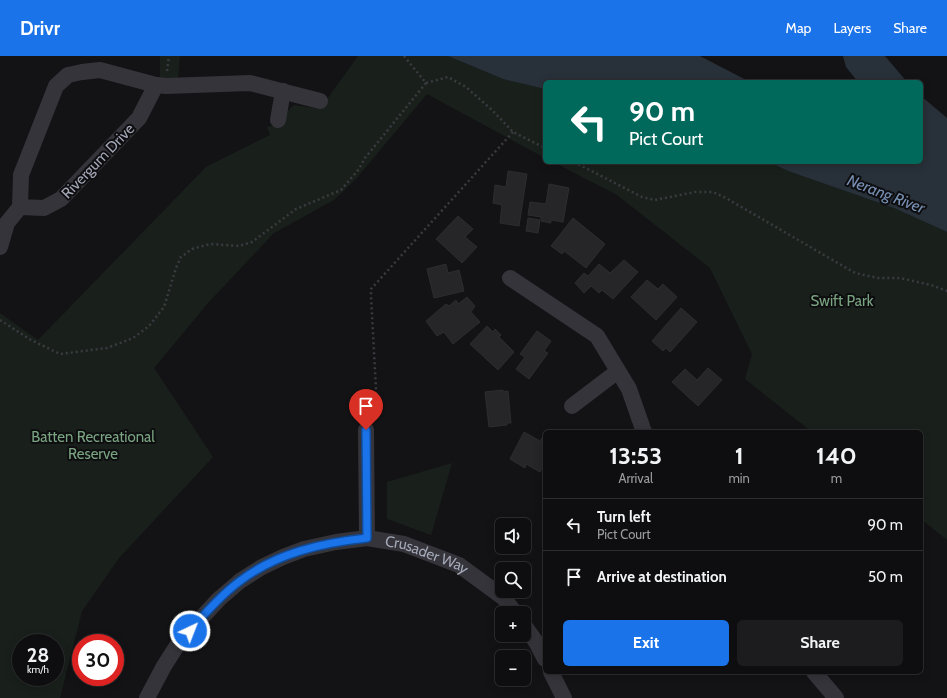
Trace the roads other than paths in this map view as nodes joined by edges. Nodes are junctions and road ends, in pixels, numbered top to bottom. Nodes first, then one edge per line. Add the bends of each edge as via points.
1 (156, 85) junction
2 (284, 91) junction
3 (320, 101) dead end
4 (278, 120) dead end
5 (20, 207) junction
6 (0, 247) edge
7 (510, 278) dead end
8 (618, 371) junction
9 (572, 406) dead end
10 (366, 430) road end
11 (643, 430) edge
12 (367, 538) junction
13 (510, 606) edge
14 (531, 635) edge
15 (543, 655) edge
16 (552, 674) edge
17 (816, 674) edge
18 (147, 698) edge
19 (564, 698) edge
20 (836, 698) edge

1 - 2 street via 250,82
1 - 5 street, Rivergum Drive via 139,118 62,199 44,208
1 - 5 street via 100,70 68,75 56,86 21,175
2 - 3 street
2 - 4 street
5 - 6 street via 7,223
7 - 8 street via 597,336
8 - 9 street
8 - 11 street via 629,389
10 - 12 street
12 - 13 street, Crusader Way via 404,544 459,564 504,598
12 - 18 street, Crusader Way via 304,549 262,567 240,581 219,599 180,641
14 - 15 street
16 - 19 street
17 - 20 street

